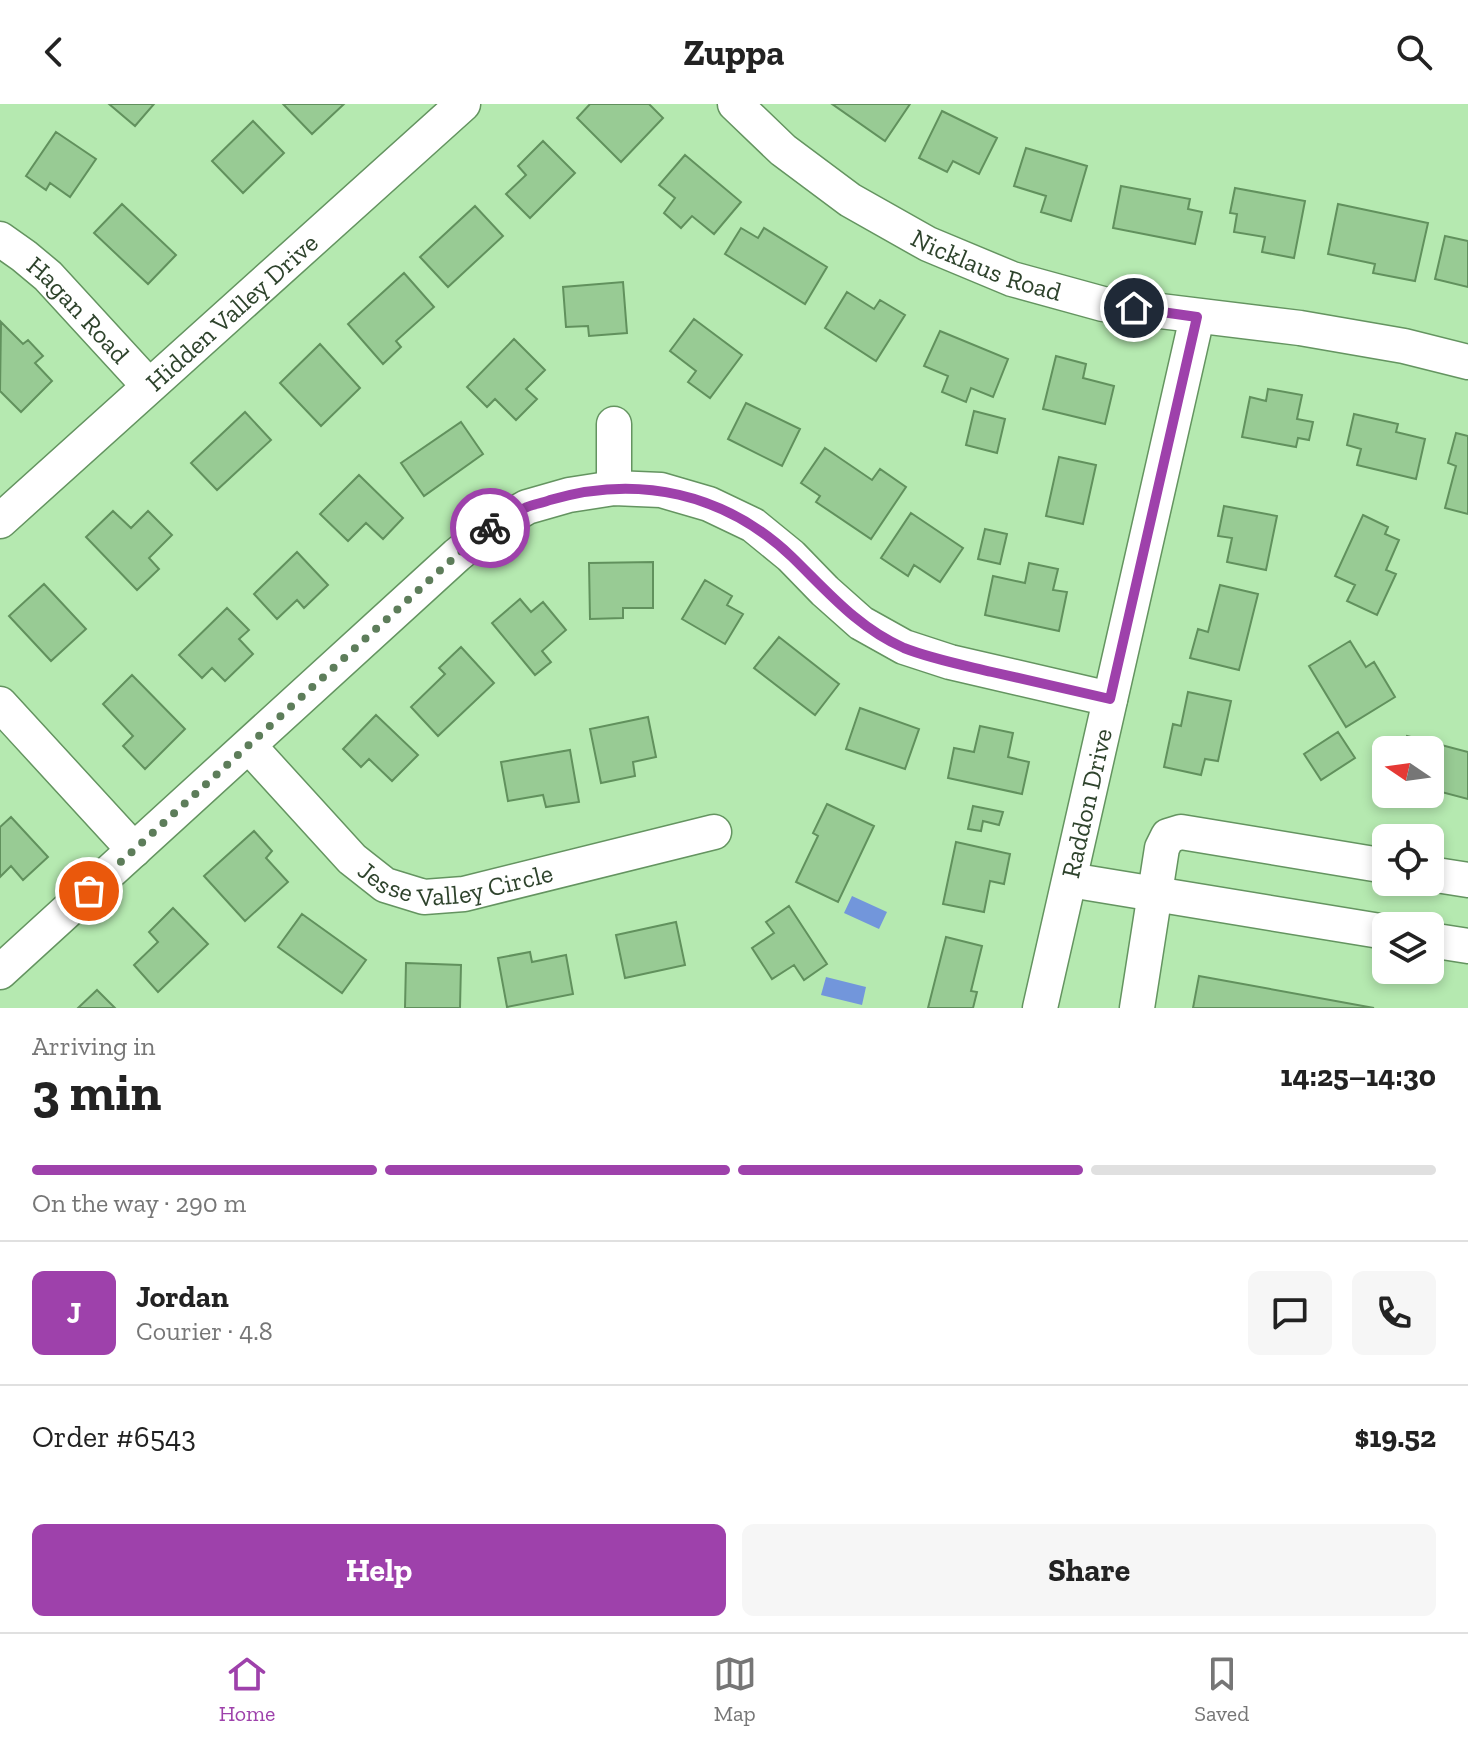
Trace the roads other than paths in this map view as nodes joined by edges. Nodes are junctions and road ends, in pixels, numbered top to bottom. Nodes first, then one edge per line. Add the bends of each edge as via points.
1 (463, 104) edge
2 (735, 104) edge
3 (0, 239) edge
4 (1197, 317) junction
5 (1468, 362) edge
6 (149, 386) junction
7 (614, 424) dead end
8 (614, 488) junction
9 (0, 521) edge
10 (1110, 699) junction
11 (0, 704) edge
12 (249, 746) junction
13 (714, 832) dead end
14 (134, 850) junction
15 (1372, 864) edge
16 (1444, 876) edge
17 (1070, 880) junction
18 (1468, 880) edge
19 (1155, 894) junction
20 (1372, 930) edge
21 (1444, 942) edge
22 (1468, 946) edge
23 (0, 972) edge
24 (1040, 1008) edge
25 (1137, 1008) edge

1 - 6 street, Hidden Valley Drive
2 - 4 street, Nicklaus Road via 783,150 850,200 928,244 1012,279 1103,304
3 - 6 street, Hagan Road via 48,276
4 - 5 street, Nicklaus Road via 1300,328
4 - 10 street, Raddon Drive
6 - 9 street, Hidden Valley Drive
7 - 8 street
8 - 10 street via 661,490 753,525 861,623 904,647
8 - 12 street via 527,507 489,529
10 - 17 street, Raddon Drive
11 - 14 street
12 - 13 street, Jesse Valley Circle via 352,859 385,885 424,897 464,894
12 - 14 street
14 - 23 street
15 - 19 street via 1181,832 1168,836 1162,848
16 - 18 street
17 - 19 street
17 - 24 street, Raddon Drive
19 - 20 street
19 - 25 street
21 - 22 street

